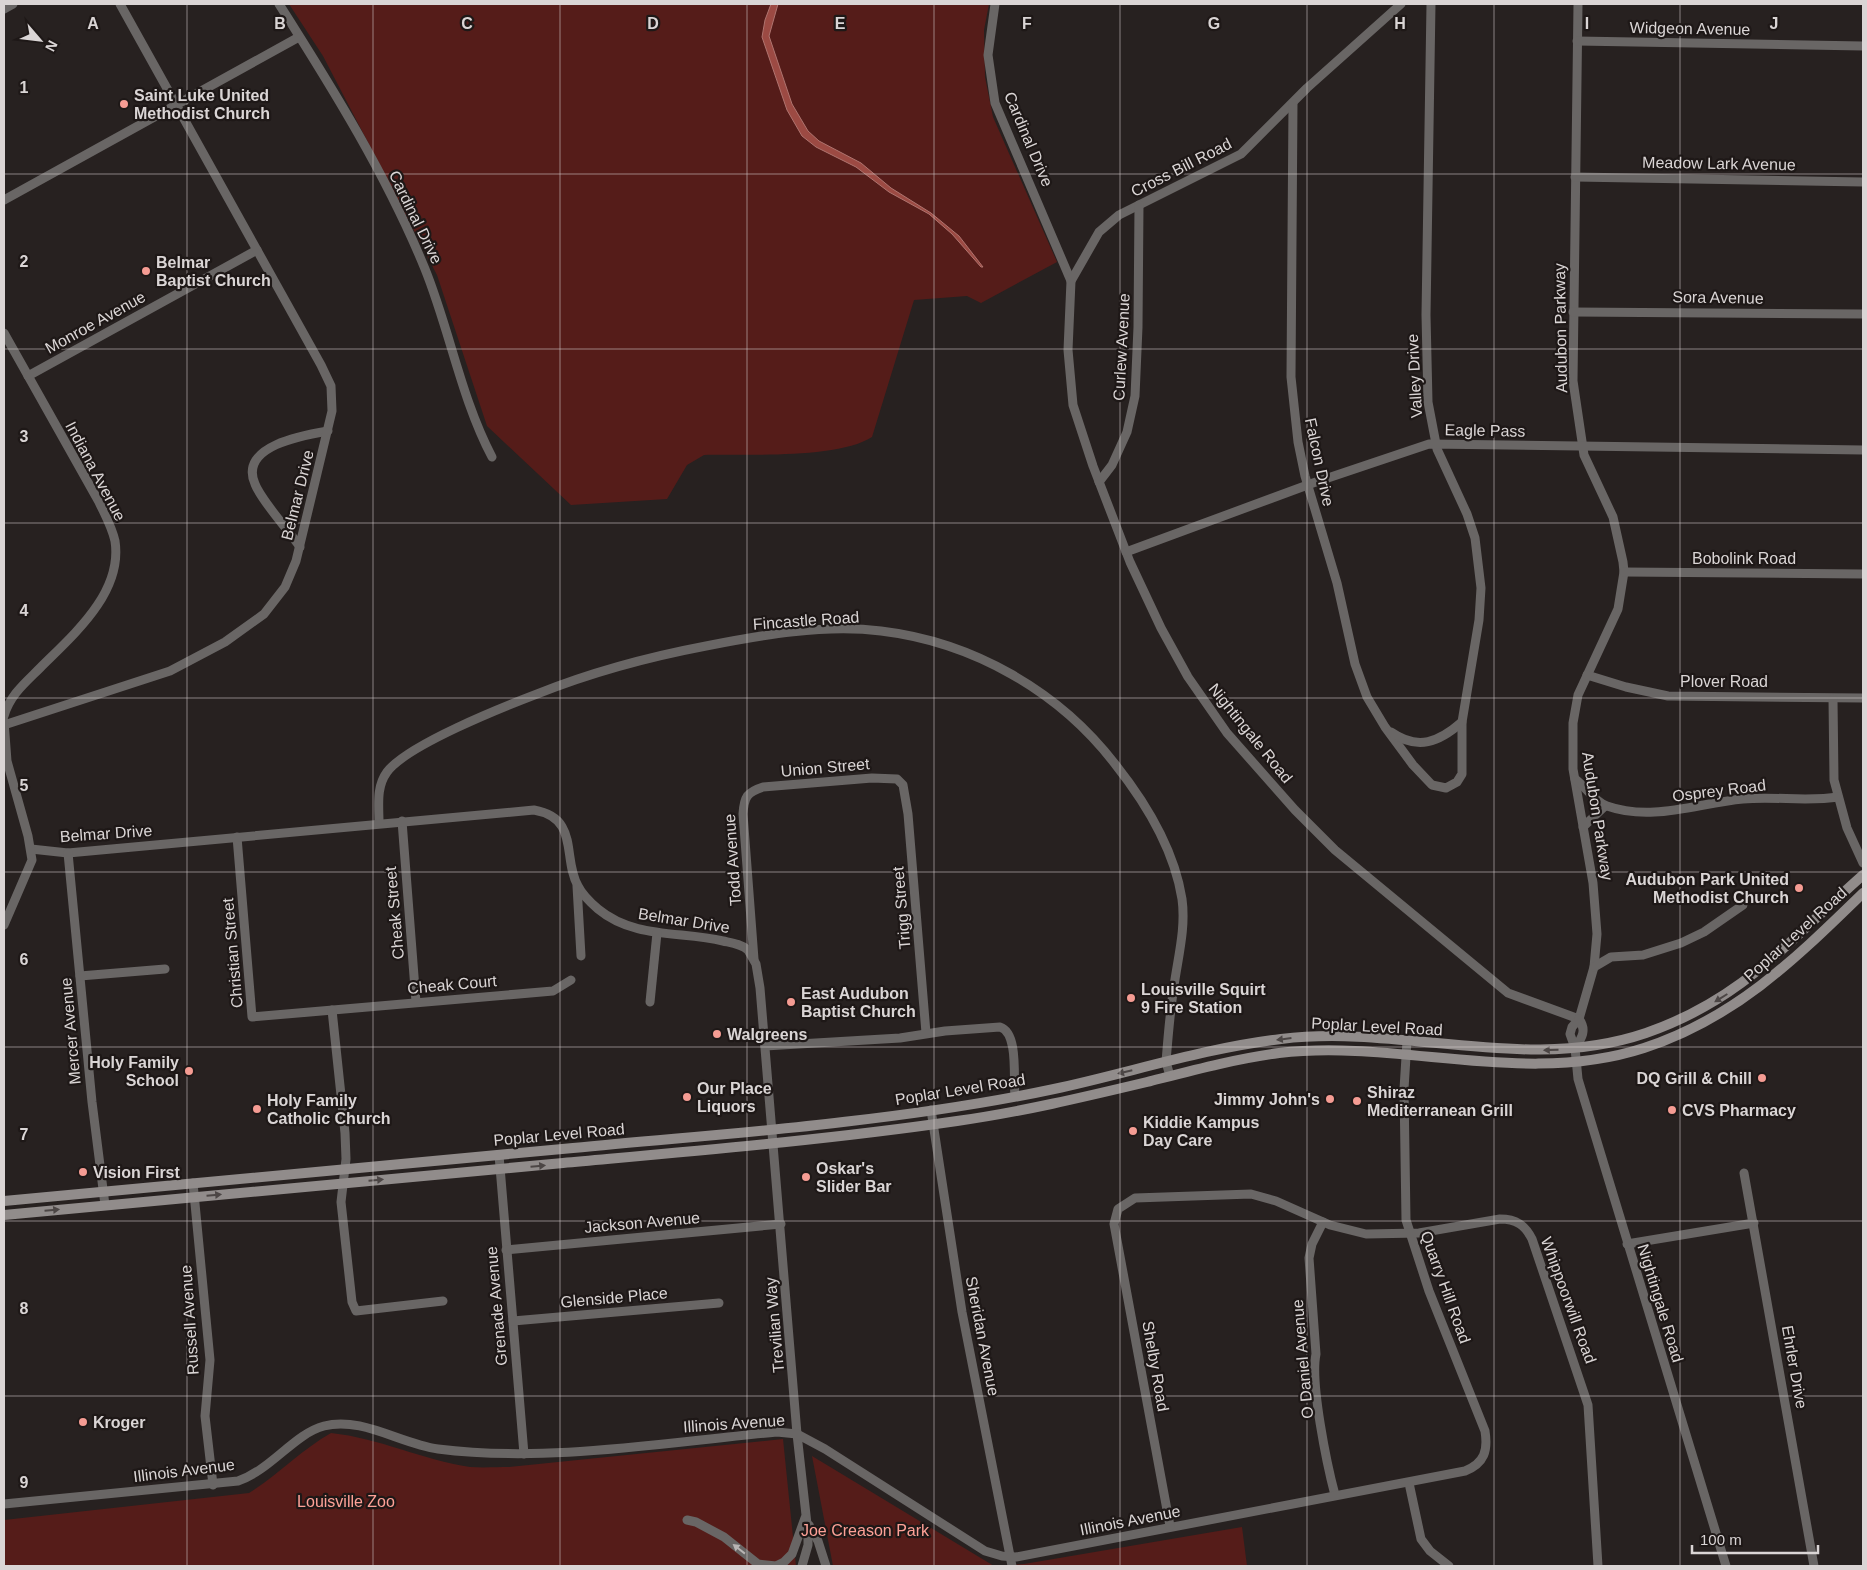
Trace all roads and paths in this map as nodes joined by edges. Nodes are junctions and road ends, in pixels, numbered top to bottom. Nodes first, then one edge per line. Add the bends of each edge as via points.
1 (13, 4) edge
2 (120, 4) edge
3 (279, 4) edge
4 (995, 4) edge
5 (1401, 4) edge
6 (1431, 4) edge
7 (1578, 4) edge
8 (4, 9) edge
9 (300, 36) junction
10 (1577, 41) junction
11 (1863, 46) edge
12 (1293, 103) junction
13 (176, 104) junction
14 (1575, 177) junction
15 (1863, 182) edge
16 (4, 200) edge
17 (1139, 204) junction
18 (257, 250) junction
19 (1071, 281) junction
20 (1573, 312) junction
21 (1863, 314) edge
22 (4, 334) edge
23 (28, 376) junction
24 (328, 431) junction
25 (1436, 444) junction
26 (1583, 446) junction
27 (1863, 450) edge
28 (492, 457) dead end
29 (1099, 482) junction
30 (1307, 486) junction
31 (300, 547) junction
32 (1126, 552) junction
33 (1624, 572) junction
34 (1863, 574) edge
35 (1587, 675) junction
36 (1833, 698) junction
37 (1863, 698) edge
38 (4, 721) edge
39 (1462, 722) junction
40 (1385, 727) junction
41 (1575, 779) junction
42 (901, 782) joint
43 (1446, 788) joint
44 (751, 791) joint
45 (1838, 797) junction
46 (1605, 806) junction
47 (402, 821) junction
48 (379, 823) junction
49 (1583, 827) junction
50 (236, 836) junction
51 (31, 849) junction
52 (68, 853) junction
53 (1863, 863) edge
54 (1863, 875) edge
55 (577, 886) junction
56 (1863, 893) edge
57 (1743, 905) dead end
58 (4, 925) edge
59 (657, 933) junction
60 (1597, 944) junction
61 (582, 956) dead end
62 (1612, 957) junction
63 (754, 959) junction
64 (1594, 967) junction
65 (165, 969) dead end
66 (80, 976) junction
67 (571, 980) dead end
68 (416, 1002) junction
69 (650, 1002) dead end
70 (332, 1010) junction
71 (1579, 1020) junction
72 (926, 1033) junction
73 (1407, 1041) junction
74 (765, 1046) junction
75 (1575, 1048) junction
76 (1406, 1055) junction
77 (1166, 1062) junction
78 (1576, 1062) junction
79 (1170, 1076) junction
80 (1015, 1096) junction
81 (931, 1110) junction
82 (933, 1124) junction
83 (772, 1129) junction
84 (773, 1143) junction
85 (499, 1155) junction
86 (344, 1169) junction
87 (499, 1169) junction
88 (1744, 1173) dead end
89 (193, 1183) junction
90 (342, 1183) junction
91 (103, 1192) junction
92 (194, 1197) junction
93 (4, 1201) edge
94 (105, 1206) junction
95 (1116, 1212) joint
96 (4, 1215) edge
97 (1322, 1222) junction
98 (1754, 1222) junction
99 (781, 1224) junction
100 (1410, 1232) junction
101 (1627, 1244) junction
102 (506, 1250) junction
103 (443, 1301) dead end
104 (719, 1303) dead end
105 (513, 1322) junction
106 (797, 1434) junction
107 (524, 1454) junction
108 (1409, 1483) junction
109 (213, 1485) junction
110 (1335, 1495) junction
111 (4, 1504) edge
112 (805, 1518) junction
113 (687, 1520) dead end
114 (1170, 1526) junction
115 (1011, 1562) edge
116 (802, 1566) edge
117 (826, 1566) edge
118 (1449, 1566) edge
119 (1598, 1566) edge
120 (1726, 1566) edge
121 (1814, 1566) edge

1 - 8 street
2 - 13 street, Belmar Drive
3 - 9 street, Cardinal Drive
4 - 19 street, Cardinal Drive via 988,55 995,103
5 - 12 street, Cross Bill Road
6 - 25 street, Valley Drive via 1426,370
7 - 10 street, Audubon Parkway
9 - 13 street
9 - 28 street, Cardinal Drive via 350,120 408,231 441,313 474,419
10 - 11 street, Widgeon Avenue
10 - 14 street, Audubon Parkway
12 - 17 street, Cross Bill Road via 1241,154
12 - 30 street, Falcon Drive via 1291,377 1298,442
13 - 16 street
13 - 18 street, Belmar Drive
14 - 15 street, Meadow Lark Avenue
14 - 20 street, Audubon Parkway
17 - 19 street, Cross Bill Road via 1118,215 1099,232
17 - 29 street, Curlew Avenue via 1135,396 1127,432 1112,465
18 - 23 street, Monroe Avenue
18 - 24 street, Belmar Drive via 328,379 333,402
19 - 29 street, Nightingale Road via 1070,380 1077,419
20 - 21 street, Sora Avenue
20 - 26 street, Audubon Parkway via 1573,381
22 - 23 street, Indiana Avenue
23 - 38 street, Indiana Avenue via 99,502 112,532 116,553 110,582 90,614 13,695
24 - 31 street, Belmar Drive
24 - 31 street via 275,444 265,450 252,473 254,484
25 - 26 street, Eagle Pass
25 - 30 street, Eagle Pass via 1422,445
25 - 39 street, Valley Drive via 1476,538 1479,561 1481,609
26 - 27 street, Eagle Pass
26 - 33 street, Audubon Parkway via 1590,470 1613,518
29 - 32 street, Nightingale Road
30 - 32 street, Eagle Pass
30 - 40 street, Falcon Drive via 1337,583 1355,664 1367,697
31 - 38 street, Belmar Drive via 289,580 276,601 264,614 225,642 170,671
32 - 71 street, Nightingale Road via 1188,677 1227,733 1295,810 1335,850 1508,993
33 - 34 street, Bobolink Road
33 - 35 street, Audubon Parkway via 1613,623
35 - 36 street, Plover Road via 1668,696
35 - 41 street, Audubon Parkway via 1578,695 1573,723
36 - 37 street, Plover Road
36 - 45 street via 1834,780
38 - 51 street via 8,766
39 - 40 street via 1447,735 1433,742 1420,743 1401,739
39 - 43 street, Valley Drive via 1462,774 1457,782
40 - 43 street, Falcon Drive via 1428,781
41 - 46 street, Osprey Road
41 - 49 street, Audubon Parkway
42 - 44 street, Union Street via 892,777 872,778 763,787
42 - 72 street, Trigg Street via 908,814
44 - 63 street, Todd Avenue via 744,798 743,814
45 - 46 street, Osprey Road via 1817,800 1744,799 1653,813
45 - 53 street via 1847,828
46 - 49 street
47 - 48 street, Belmar Drive
47 - 55 street, Belmar Drive via 525,810 544,812 564,830
47 - 68 street, Cheak Street
48 - 50 street, Belmar Drive
48 - 77 street, Fincastle Road via 380,785 395,764 474,720 580,678 700,647 816,631 881,631 915,636 952,647 1014,676 1078,723 1119,769 1157,827 1178,880 1184,927
49 - 60 street, Audubon Parkway via 1593,883
50 - 52 street, Belmar Drive
50 - 70 street, Christian Street via 252,1017
51 - 52 street, Belmar Drive
51 - 58 street via 30,865
52 - 66 street, Mercer Avenue
54 -> 75 main road, Poplar Level Road via 1774,959 1710,1004 1642,1034
55 - 59 street, Belmar Drive via 611,919
55 - 61 street
56 - 78 main road, Poplar Level Road via 1783,970 1720,1014 1690,1030 1640,1049
57 - 62 street via 1681,944 1643,955
59 - 63 street, Belmar Drive via 736,944 748,950
59 - 69 street
60 - 62 street
60 - 64 street, Audubon Parkway
62 - 64 street
63 - 74 street
64 - 71 street, Audubon Parkway
65 - 66 street
66 - 91 street, Mercer Avenue
67 - 68 street, Cheak Court via 552,991
68 - 70 street, Cheak Court
70 - 86 street via 345,1133
71 - 75 street, Audubon Parkway via 1583,1035
72 - 74 street via 900,1038
72 - 80 street via 1003,1028 1012,1042
75 -> 73 main road, Poplar Level Road via 1526,1051
73 - 76 street, Quarry Hill Road
73 -> 77 main road, Poplar Level Road via 1304,1037 1245,1044
74 - 83 street
75 - 78 street, Nightingale Road
76 - 78 main road, Poplar Level Road via 1532,1064
76 - 79 main road, Poplar Level Road via 1338,1050 1293,1052
76 - 100 street, Quarry Hill Road via 1405,1205
77 - 79 street, Fincastle Road
77 -> 80 main road, Poplar Level Road
78 - 101 street, Nightingale Road via 1578,1079
79 - 82 main road, Poplar Level Road via 1038,1107
80 - 81 main road, Poplar Level Road
81 - 82 street, Sheridan Avenue
81 - 83 main road, Poplar Level Road
82 - 84 main road, Poplar Level Road
82 - 115 street, Sheridan Avenue via 962,1312
83 - 84 street, Trevilian Way
83 - 85 main road, Poplar Level Road
87 -> 84 main road, Poplar Level Road
84 - 99 street, Trevilian Way
85 - 86 main road, Poplar Level Road
85 - 87 street, Grenade Avenue
86 - 89 main road, Poplar Level Road
86 - 90 street
90 -> 87 main road, Poplar Level Road
87 - 102 street, Grenade Avenue
88 - 98 street, Ehrler Drive
89 - 91 main road, Poplar Level Road
89 - 92 street, Russell Avenue
92 -> 90 main road, Poplar Level Road
90 - 103 street via 342,1211 352,1302 356,1311
91 - 93 main road, Poplar Level Road
91 - 94 street, Mercer Avenue
92 - 94 main road, Poplar Level Road
92 - 109 street, Russell Avenue via 210,1360 204,1416
96 -> 94 main road, Poplar Level Road
95 - 97 street, Whippoorwill Road via 1122,1204 1135,1198 1251,1194 1276,1201
95 - 114 street, Shelby Road via 1114,1224 1119,1256
97 - 100 street, Whippoorwill Road via 1366,1234
97 - 110 street, O Daniel Avenue via 1309,1258 1314,1364
98 - 101 street
98 - 121 street, Ehrler Drive
99 - 102 street, Jackson Avenue
99 - 106 street, Trevilian Way
100 - 108 street, Quarry Hill Road via 1429,1291 1487,1441 1484,1457 1473,1468
100 - 119 street, Whippoorwill Road via 1419,1234 1506,1219 1523,1226 1532,1239 1588,1404
101 - 120 street, Nightingale Road
102 - 105 street, Grenade Avenue
104 - 105 street, Glenside Place
105 - 107 street, Grenade Avenue
106 - 107 street, Illinois Avenue via 778,1432
106 - 112 street, Trevilian Way
106 - 115 street, Illinois Avenue via 974,1545
107 - 109 street, Illinois Avenue via 422,1446 364,1428 332,1425 311,1432 256,1474
108 - 110 street, Illinois Avenue
108 - 118 street via 1421,1539
109 - 111 street, Illinois Avenue
110 - 114 street, Illinois Avenue
112 -> 113 street via 792,1554 776,1566 758,1564 724,1537
112 - 116 street, Trevilian Way via 808,1545
112 - 117 street, Trevilian Way via 818,1541
114 - 115 street, Illinois Avenue

